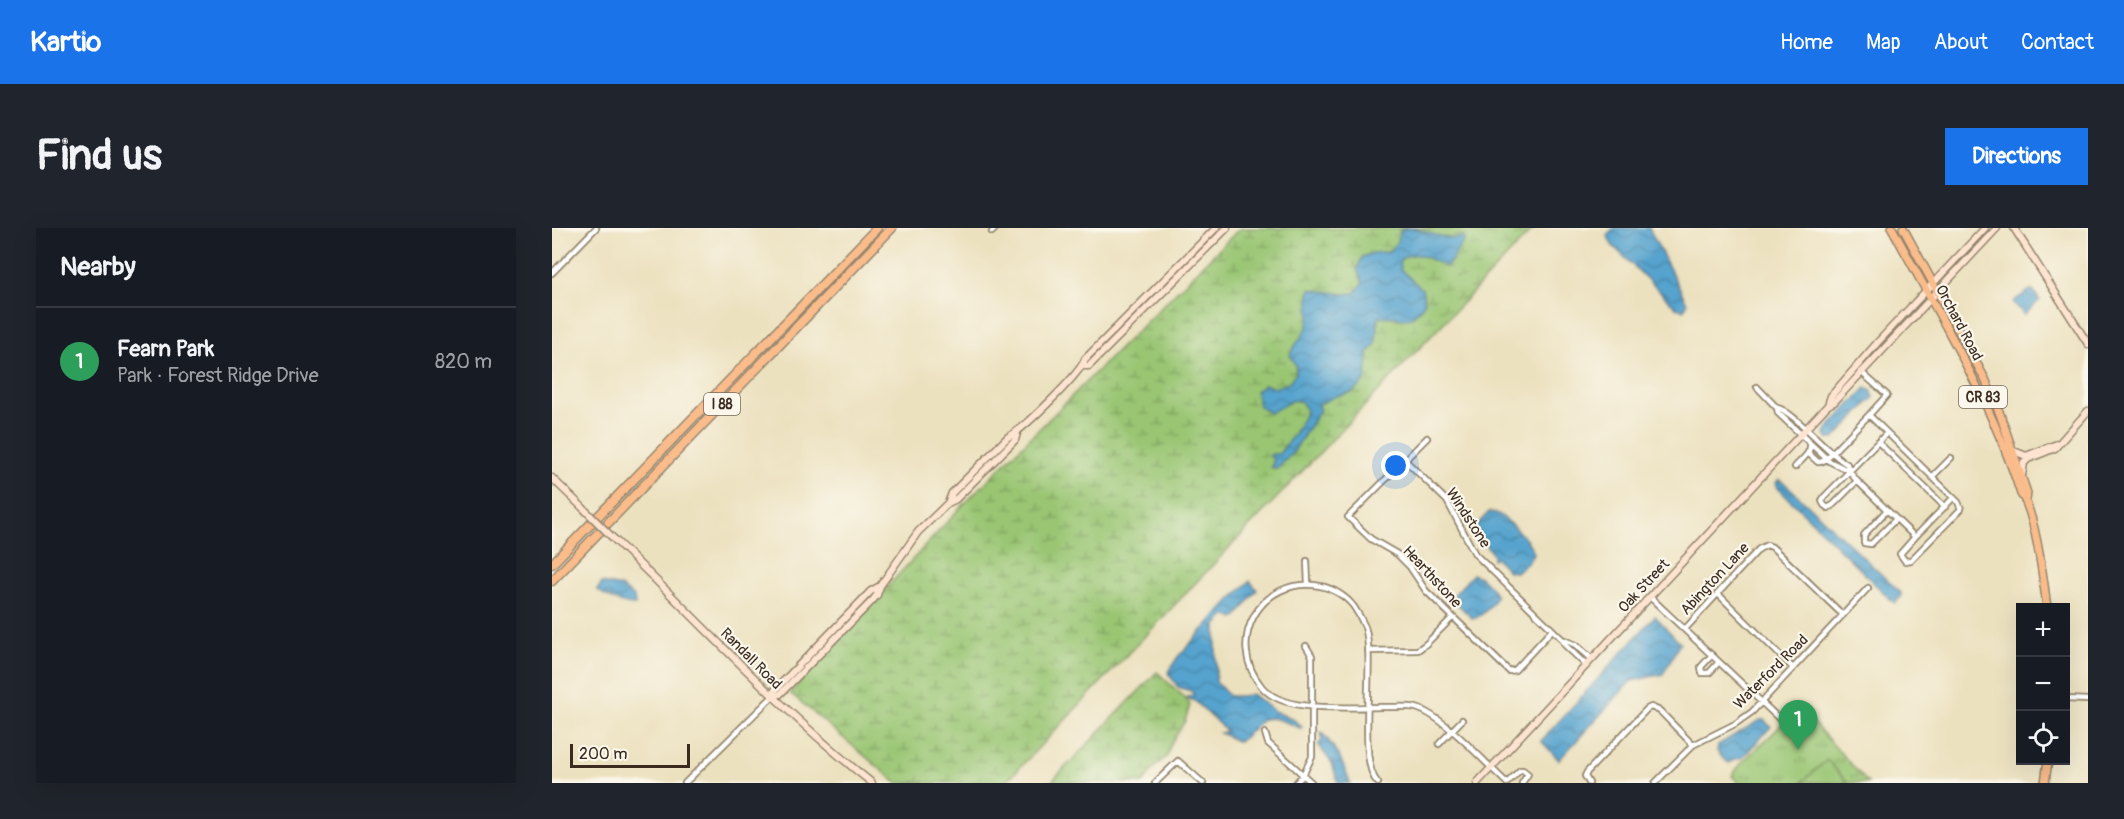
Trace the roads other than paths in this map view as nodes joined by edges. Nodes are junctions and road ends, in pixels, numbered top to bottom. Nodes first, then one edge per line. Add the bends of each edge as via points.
1 (596, 228) edge
2 (877, 228) edge
3 (892, 228) edge
4 (1216, 228) edge
5 (1227, 228) edge
6 (1892, 228) edge
7 (1903, 228) edge
8 (1985, 228) edge
9 (1997, 228) edge
10 (2014, 228) edge
11 (552, 273) edge
12 (1933, 283) junction
13 (1926, 291) junction
14 (1938, 291) junction
15 (1930, 299) junction
16 (2088, 344) edge
17 (1083, 366) junction
18 (1861, 372) junction
19 (1757, 387) dead end
20 (1828, 405) junction
21 (2088, 411) edge
22 (1869, 415) junction
23 (1803, 432) junction
24 (1887, 433) junction
25 (1427, 438) dead end
26 (1809, 441) junction
27 (1878, 442) junction
28 (2057, 444) junction
29 (2014, 451) junction
30 (1808, 453) junction
31 (1831, 454) junction
32 (1827, 458) junction
33 (1951, 458) dead end
34 (1405, 460) junction
35 (1836, 462) junction
36 (1795, 467) dead end
37 (1849, 471) junction
38 (2022, 476) junction
39 (1932, 477) junction
40 (552, 478) edge
41 (1857, 481) junction
42 (1953, 498) junction
43 (2026, 500) junction
44 (1945, 507) junction
45 (1887, 510) junction
46 (1896, 519) junction
47 (1915, 537) junction
48 (1307, 561) dead end
49 (552, 564) edge
50 (552, 580) edge
51 (1308, 584) junction
52 (1868, 588) dead end
53 (1718, 594) junction
54 (1650, 597) junction
55 (2046, 603) edge
56 (1843, 615) junction
57 (1452, 618) junction
58 (1685, 629) junction
59 (1552, 630) junction
60 (1562, 639) junction
61 (1306, 646) dead end
62 (1368, 651) junction
63 (1712, 655) junction
64 (1592, 659) junction
65 (1719, 662) junction
66 (1586, 665) junction
67 (1793, 668) junction
68 (772, 697) junction
69 (2070, 699) edge
70 (2088, 700) edge
71 (1761, 702) junction
72 (1312, 706) junction
73 (1368, 706) junction
74 (1462, 720) dead end
75 (1787, 726) dead end
76 (1451, 731) junction
77 (1265, 733) dead end
78 (1439, 744) dead end
79 (1693, 745) junction
80 (2047, 765) edge
81 (1491, 768) junction
82 (1303, 775) junction
83 (685, 783) edge
84 (872, 783) edge
85 (1155, 783) edge
86 (1203, 783) edge
87 (1296, 783) edge
88 (1312, 783) edge
89 (1378, 783) edge
90 (1477, 783) edge
91 (1507, 783) edge
92 (1522, 783) edge
93 (1589, 783) edge
94 (1655, 783) edge
95 (2045, 783) edge

1 - 11 street
2 - 49 highway, I 88
3 - 50 highway, I 88
4 - 17 street via 1085,359
5 - 17 street via 1089,366
6 - 13 main road, Orchard Road / CR 83
7 - 12 main road, Orchard Road / CR 83
8 - 12 street, Oak Street
9 - 14 street, Oak Street
10 - 16 street
12 - 13 street, Oak Street
12 - 14 main road, Orchard Road / CR 83
13 - 15 main road, Orchard Road / CR 83
13 - 20 street, Oak Street via 1831,396
14 - 15 street, Oak Street
14 - 29 main road, Orchard Road / CR 83 via 1985,379
15 - 18 street, Oak Street
15 - 43 main road, Orchard Road / CR 83 via 1987,406
17 - 68 street via 1017,433 1015,440 918,532 880,586 857,605
18 - 20 street, Oak Street
18 - 22 street via 1889,397
19 - 23 street via 1778,414
20 - 23 street, Oak Street
21 - 28 street
22 - 24 street
22 - 31 street
23 - 26 street
23 - 31 street
23 - 54 street, Oak Street
24 - 27 street
24 - 39 street
25 - 34 street
26 - 30 street
26 - 32 street
27 - 37 street
27 - 44 street
28 - 29 street via 2026,456
28 - 38 street via 2052,450 2028,459
29 - 38 main road, Orchard Road / CR 83
30 - 32 street via 1818,462
30 - 36 street
31 - 32 street
31 - 35 street
32 - 35 street
33 - 39 street
34 - 57 street, Hearthstone via 1348,517 1371,539 1397,554
34 - 59 street, Windstone via 1447,501 1475,554
35 - 37 street via 1847,464
37 - 41 street
37 - 41 street via 1824,497 1824,505 1833,505
38 - 43 main road, Orchard Road / CR 83
39 - 42 street
40 - 68 street, Randall Road, bridge
41 - 45 street
42 - 44 street
42 - 47 street via 1960,510 1906,562 1900,554
43 - 55 main road, Orchard Road / CR 83
44 - 47 street
45 - 46 street
45 - 46 street via 1864,535 1864,543 1871,544
46 - 47 street
48 - 51 street
51 - 62 street via 1328,588 1351,603 1365,626
51 - 72 street via 1275,592 1266,601 1250,624 1246,651 1248,664 1263,689 1291,705
52 - 56 street, Waterford Road
53 - 56 street, Abington Lane via 1767,545
53 - 58 street, Abington Lane
53 - 67 street
54 - 58 street
54 - 64 street, Oak Street
56 - 67 street, Waterford Road
57 - 59 street, Hearthstone via 1509,671 1515,670
57 - 62 street via 1418,650
58 - 63 street
59 - 60 street, Windstone
60 - 64 street, Windstone
60 - 66 street, Windstone
61 - 72 street via 1312,656
62 - 73 street
63 - 65 street
63 - 65 street via 1701,667 1702,673 1709,674
64 - 66 street, Oak Street
65 - 71 street
66 - 81 street, Oak Street
67 - 71 street, Waterford Road
68 - 83 street
68 - 84 street, Randall Road
69 - 70 street
71 - 75 street
71 - 79 street, Waterford Road via 1741,720
72 - 73 street
72 - 82 street via 1312,757
73 - 76 street via 1416,708
73 - 89 street via 1368,760 1370,773
74 - 76 street
76 - 78 street
76 - 81 street
77 - 82 street via 1268,743
79 - 93 street via 1660,711 1651,707 1589,770 1585,776
79 - 94 street, Waterford Road
80 - 95 main road
81 - 90 street, Oak Street
81 - 91 street
82 - 87 street
82 - 88 street
85 - 86 street via 1178,761
91 - 92 street via 1523,770 1528,774

